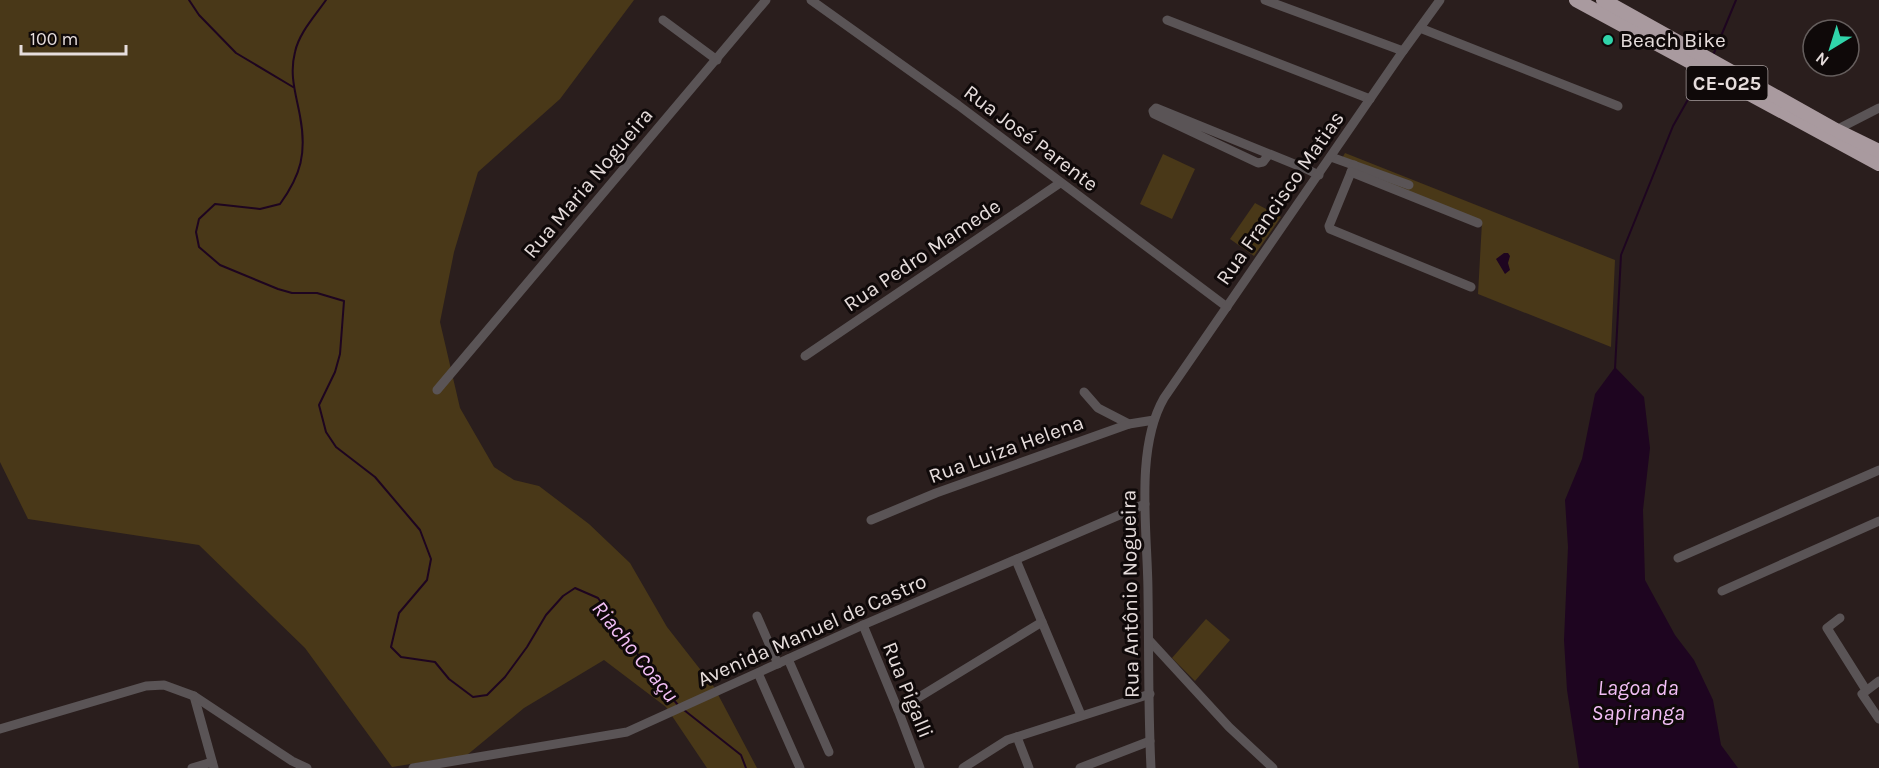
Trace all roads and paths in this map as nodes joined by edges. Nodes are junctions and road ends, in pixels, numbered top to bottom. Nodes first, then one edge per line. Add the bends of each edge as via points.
1 (766, 0) edge
2 (811, 0) edge
3 (1265, 0) edge
4 (1440, 0) edge
5 (1576, 0) edge
6 (1603, 0) edge
7 (663, 20) dead end
8 (1167, 20) dead end
9 (1420, 28) junction
10 (1403, 51) junction
11 (717, 60) junction
12 (1370, 99) junction
13 (1618, 106) dead end
14 (1879, 108) edge
15 (1836, 130) junction
16 (1879, 151) edge
17 (1269, 154) junction
18 (1331, 157) junction
19 (1879, 164) edge
20 (1352, 168) junction
21 (1319, 175) junction
22 (1059, 183) junction
23 (1409, 185) dead end
24 (1478, 223) dead end
25 (1471, 287) dead end
26 (1227, 307) junction
27 (805, 356) dead end
28 (437, 390) dead end
29 (1084, 392) dead end
30 (1154, 420) junction
31 (1129, 424) junction
32 (1879, 470) edge
33 (1145, 504) junction
34 (871, 520) dead end
35 (1879, 521) edge
36 (1678, 558) dead end
37 (1016, 560) junction
38 (1722, 591) dead end
39 (757, 616) dead end
40 (1839, 618) dead end
41 (1042, 622) junction
42 (863, 626) junction
43 (1149, 640) junction
44 (789, 659) junction
45 (778, 664) junction
46 (758, 673) junction
47 (1879, 681) edge
48 (1864, 692) junction
49 (1150, 694) junction
50 (194, 696) junction
51 (898, 710) junction
52 (1081, 715) junction
53 (1879, 719) edge
54 (0, 729) edge
55 (1017, 737) junction
56 (1150, 741) junction
57 (829, 752) dead end
58 (213, 765) edge
59 (192, 768) edge
60 (307, 768) edge
61 (413, 768) edge
62 (800, 768) edge
63 (920, 768) edge
64 (963, 768) edge
65 (1029, 768) edge
66 (1080, 768) edge
67 (1151, 768) edge
68 (1273, 768) edge

1 - 11 street, Rua Maria Nogueira
2 - 22 street, Rua José Parente
3 - 10 street
4 - 9 street, Rua Francisco Matias
5 - 19 highway, CE-025
6 - 15 highway, CE-025
7 - 11 street
8 - 12 street
9 - 10 street, Rua Francisco Matias
9 - 13 street
10 - 12 street, Rua Francisco Matias
11 - 28 street, Rua Maria Nogueira
12 - 18 street, Rua Francisco Matias
14 - 15 street
15 - 16 highway, CE-025
17 - 17 street via 1156,108 1153,111 1258,163
17 - 21 street
18 - 20 street
18 - 21 street, Rua Francisco Matias
20 - 23 street
20 - 24 street
20 - 25 street via 1330,229
21 - 26 street, Rua Francisco Matias
22 - 26 street, Rua José Parente
22 - 27 street, Rua Pedro Mamede
26 - 30 street, Rua Francisco Matias via 1164,398
29 - 31 street via 1098,408
30 - 31 street, Rua Luiza Helena
30 - 33 street, Rua Antônio Nogueira via 1148,447
31 - 34 street, Rua Luiza Helena
32 - 36 street
33 - 37 street, Avenida Manuel de Castro
33 - 43 street, Rua Antônio Nogueira
35 - 38 street
37 - 41 street
37 - 42 street, Avenida Manuel de Castro
39 - 45 street
40 - 48 street via 1827,628
41 - 51 street
41 - 52 street
42 - 44 street, Avenida Manuel de Castro
42 - 51 street, Rua Pigalli
43 - 49 street, Rua Antônio Nogueira
43 - 68 street via 1229,728
44 - 45 street, Avenida Manuel de Castro
44 - 57 street
45 - 46 street, Avenida Manuel de Castro
46 - 61 street, Avenida Manuel de Castro via 627,732
46 - 62 street
47 - 48 street
48 - 53 street
49 - 52 street
49 - 56 street, Rua Antônio Nogueira
50 - 54 street via 164,685 146,686
50 - 58 street
50 - 60 street
51 - 63 street, Rua Pigalli
52 - 55 street
55 - 64 street
55 - 65 street
56 - 66 street
56 - 67 street, Rua Antônio Nogueira
58 - 59 street

